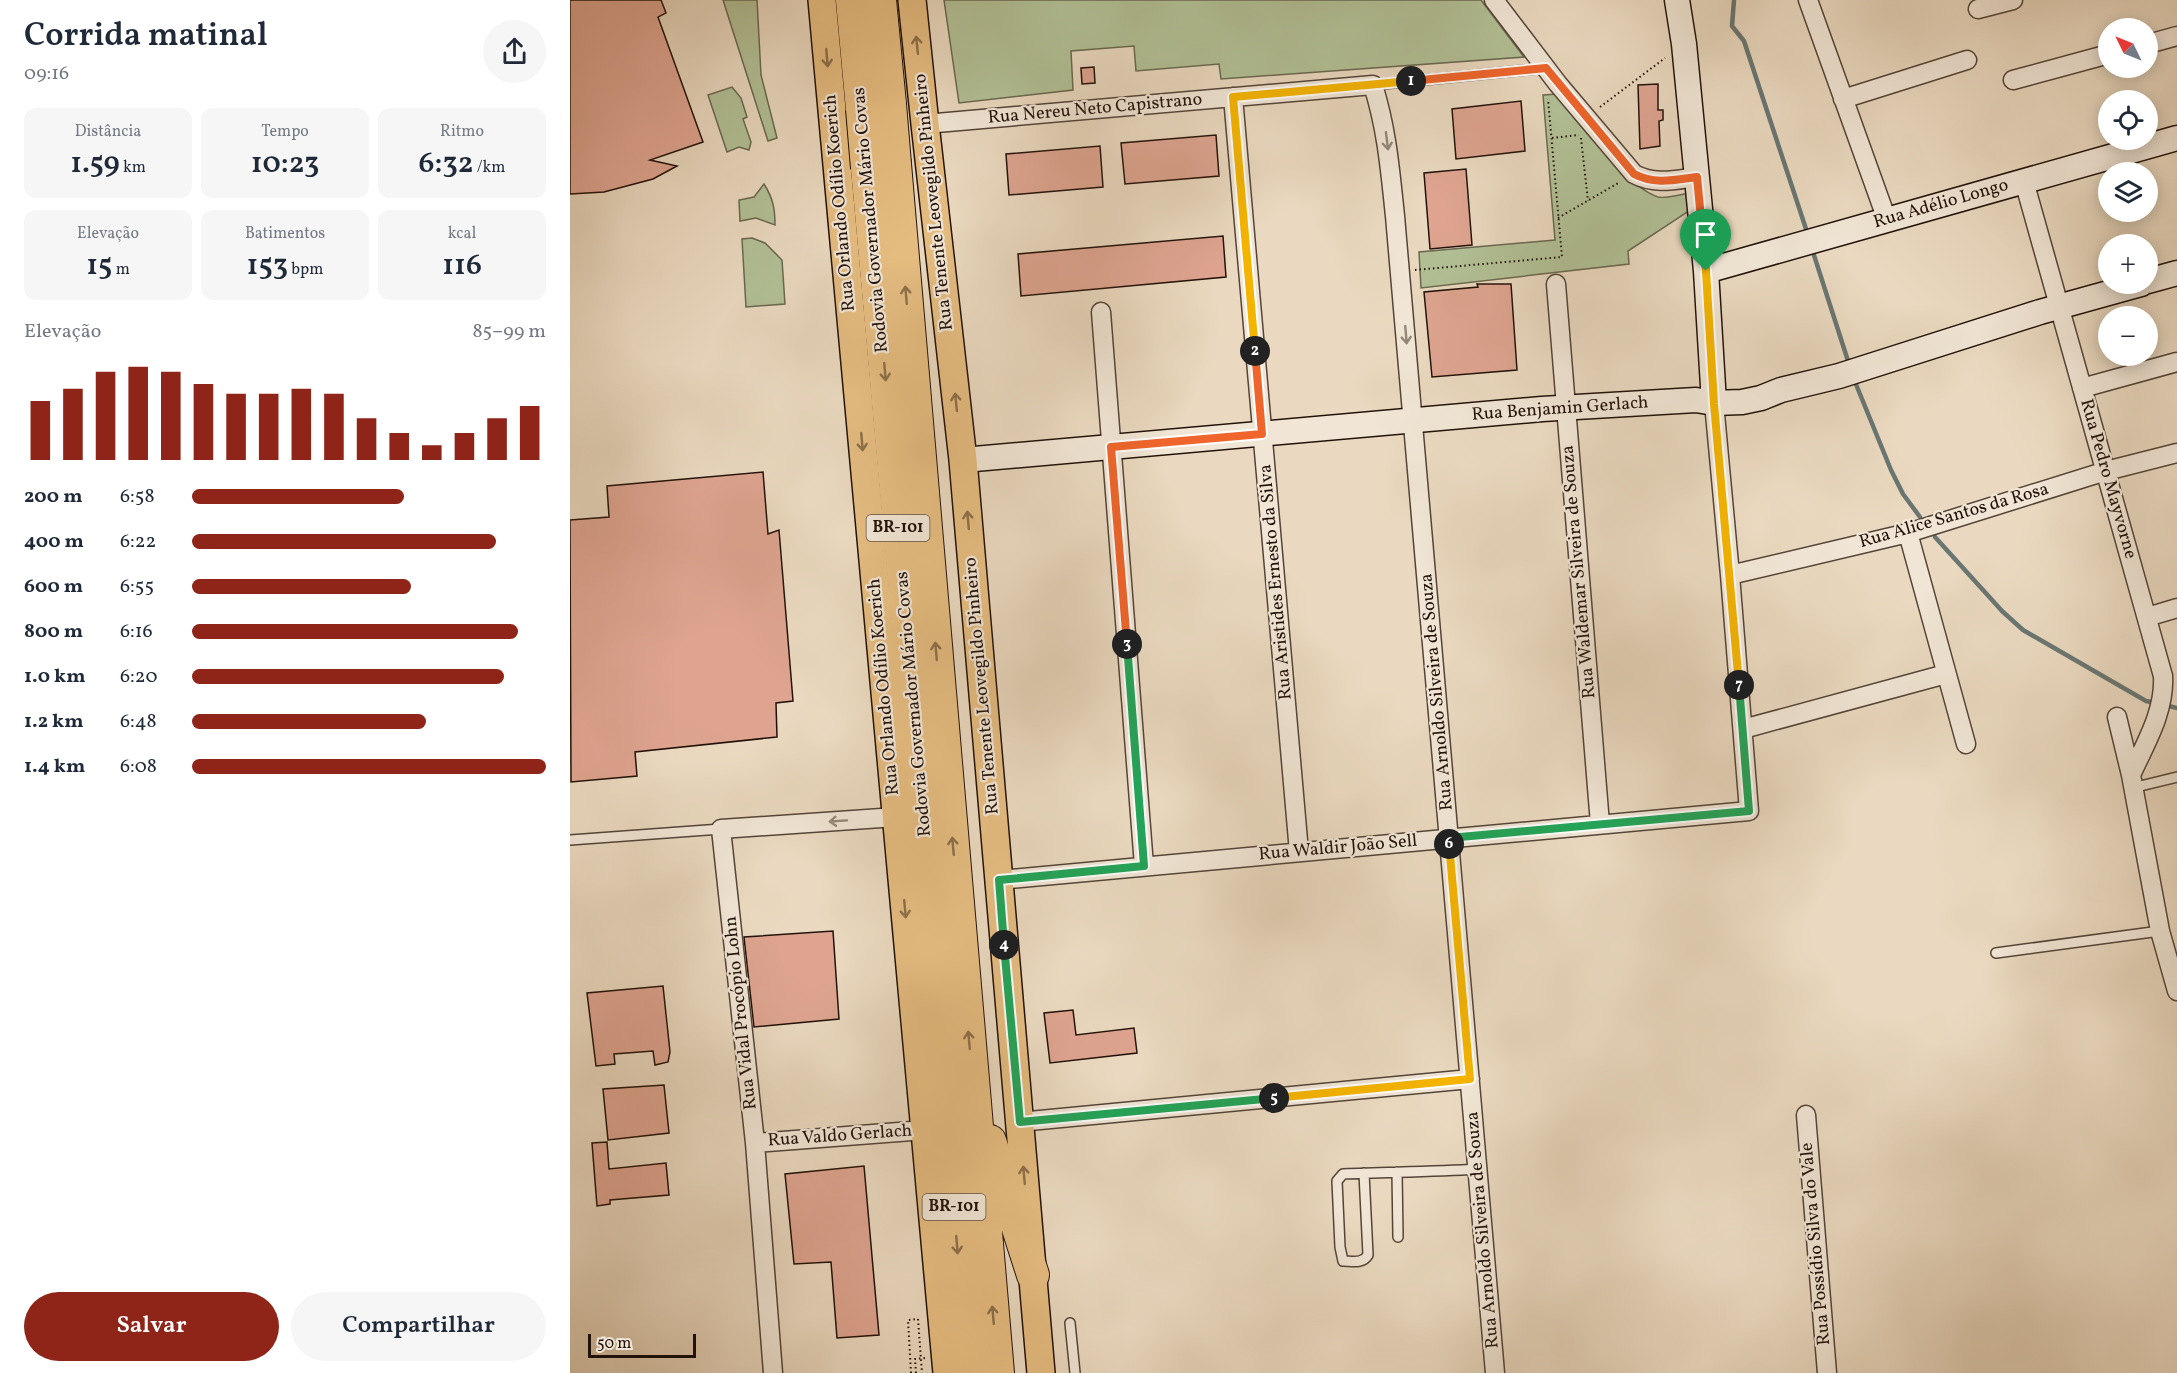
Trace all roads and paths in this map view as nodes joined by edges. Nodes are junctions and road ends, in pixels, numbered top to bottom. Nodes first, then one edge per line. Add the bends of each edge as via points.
1 (822, 0) edge
2 (852, 0) edge
3 (880, 0) edge
4 (912, 0) edge
5 (1494, 0) edge
6 (1677, 0) edge
7 (1808, 0) edge
8 (2013, 0) edge
9 (1978, 9) dead end
10 (2177, 36) edge
11 (2158, 41) edge
12 (1684, 44) junction
13 (2098, 57) edge
14 (1967, 60) dead end
15 (1546, 68) junction
16 (2013, 80) dead end
17 (1373, 85) junction
18 (1233, 97) junction
19 (1844, 99) junction
20 (876, 106) junction
21 (1582, 120) junction
22 (924, 124) junction
23 (833, 133) junction
24 (1552, 138) junction
25 (2177, 138) edge
26 (881, 166) junction
27 (1634, 174) junction
28 (1697, 177) junction
29 (2024, 181) junction
30 (1588, 201) junction
31 (1558, 218) junction
32 (1887, 220) junction
33 (1400, 271) junction
34 (1706, 271) junction
35 (2177, 273) edge
36 (2158, 278) edge
37 (1556, 284) dead end
38 (2103, 294) edge
39 (2059, 306) junction
40 (1101, 312) dead end
41 (2177, 362) edge
42 (2082, 388) junction
43 (1714, 404) junction
44 (1564, 408) junction
45 (1413, 421) junction
46 (1262, 434) junction
47 (1111, 447) junction
48 (2177, 453) edge
49 (963, 460) junction
50 (2106, 471) junction
51 (1908, 533) junction
52 (1730, 575) junction
53 (2177, 608) edge
54 (2147, 617) junction
55 (1946, 674) junction
56 (2117, 717) dead end
57 (1743, 729) junction
58 (1966, 744) dead end
59 (2177, 777) edge
60 (2131, 781) junction
61 (897, 817) junction
62 (1600, 824) junction
63 (721, 829) junction
64 (1449, 838) junction
65 (570, 840) edge
66 (1299, 852) junction
67 (1144, 866) junction
68 (999, 880) junction
69 (2160, 931) junction
70 (1996, 953) dead end
71 (2177, 992) edge
72 (940, 1040) junction
73 (1470, 1079) junction
74 (974, 1098) junction
75 (1806, 1115) dead end
76 (1020, 1122) junction
77 (925, 1130) junction
78 (755, 1143) junction
79 (1477, 1169) junction
80 (1397, 1172) junction
81 (1364, 1173) junction
82 (933, 1218) junction
83 (1398, 1237) dead end
84 (1033, 1275) junction
85 (1070, 1323) dead end
86 (773, 1373) edge
87 (911, 1373) edge
88 (922, 1373) edge
89 (947, 1373) edge
90 (969, 1373) edge
91 (998, 1373) edge
92 (1041, 1373) edge
93 (1075, 1373) edge
94 (1495, 1373) edge
95 (1827, 1373) edge

1 -> 23 main road, Rua Orlando Odílio Koerich
2 - 20 highway, Rodovia Governador Mário Covas / BR-101
3 - 20 highway, Rodovia Governador Mário Covas / BR-101
22 -> 4 main road, Rua Tenente Leovegildo Pinheiro
5 - 15 street
6 - 12 main road
7 - 19 street
8 - 9 street
10 - 11 street
12 - 21 path
12 - 28 main road
13 - 16 street
14 - 19 street
15 - 17 lane
15 - 21 street
15 - 24 path
17 - 18 street, Rua Nereu Neto Capistrano
17 -> 33 street, Rua Arnoldo Silveira de Souza via 1387,137
18 - 22 street, Rua Nereu Neto Capistrano
18 - 46 street, Rua Aristides Ernesto da Silva
19 - 32 street
20 - 26 highway, Rodovia Governador Mário Covas / BR-101, bridge
21 - 24 path
21 - 27 street
21 - 30 path
22 - 23 main road
49 -> 22 main road, Rua Tenente Leovegildo Pinheiro
23 -> 61 main road, Rua Orlando Odílio Koerich
24 - 31 path
25 - 29 main road, Rua Adélio Longo
26 -> 72 highway, Rodovia Governador Mário Covas / BR-101
74 -> 26 highway, Rodovia Governador Mário Covas / BR-101
27 - 28 street via 1661,182
27 - 30 path
28 - 34 main road
29 - 32 main road, Rua Adélio Longo
29 - 39 street, Rua Pedro Mayvorne
30 - 31 path
31 - 33 path via 1562,257
32 - 34 main road, Rua Adélio Longo
33 -> 45 street, Rua Arnoldo Silveira de Souza
34 - 43 main road
35 - 36 main road
37 - 44 street, Rua Waldemar Silveira de Souza
38 - 39 main road, Rua Benjamin Gerlach
39 - 42 street, Rua Pedro Mayvorne
39 - 43 main road, Rua Benjamin Gerlach via 1839,376 1761,398
40 - 47 street
41 - 42 street
42 - 50 street, Rua Pedro Mayvorne
43 - 44 main road, Rua Benjamin Gerlach via 1696,400
43 - 52 street
44 - 45 main road, Rua Benjamin Gerlach
44 - 62 street, Rua Waldemar Silveira de Souza
45 - 46 main road, Rua Benjamin Gerlach
45 - 64 street, Rua Arnoldo Silveira de Souza
46 - 47 main road, Rua Benjamin Gerlach
46 - 66 street, Rua Aristides Ernesto da Silva
47 - 49 main road, Rua Benjamin Gerlach
47 - 67 street
48 - 50 street, Rua Alice Santos da Rosa
68 -> 49 main road, Rua Tenente Leovegildo Pinheiro
50 - 51 street, Rua Alice Santos da Rosa
50 - 54 street, Rua Pedro Mayvorne
51 - 52 street, Rua Alice Santos da Rosa
51 - 55 street
52 - 57 street
53 - 54 street
54 - 60 street, Rua Pedro Mayvorne via 2164,690
55 - 57 street
55 - 58 street
56 - 60 street
57 - 62 street, Rua Waldir João Sell via 1749,811
59 - 60 lane
60 - 69 street
61 -> 63 street
61 -> 77 main road, Rua Orlando Odílio Koerich
62 - 64 street, Rua Waldir João Sell
63 - 65 lane
63 - 78 street, Rua Vidal Procópio Lohn
64 - 66 street, Rua Waldir João Sell
64 - 73 street, Rua Arnoldo Silveira de Souza
66 - 67 street, Rua Waldir João Sell
67 - 68 street, Rua Waldir João Sell
68 - 76 main road, Rua Tenente Leovegildo Pinheiro
69 - 70 lane
69 - 71 street
72 - 82 highway
72 -> 90 highway, Rodovia Governador Mário Covas / BR-101
73 - 76 street
73 - 79 street, Rua Arnoldo Silveira de Souza
74 - 84 highway
91 -> 74 highway, Rodovia Governador Mário Covas / BR-101
75 - 95 street, Rua Possídio Silva do Vale
84 -> 76 main road, Rua Tenente Leovegildo Pinheiro
77 - 78 street, Rua Valdo Gerlach
77 - 82 main road, Rua Orlando Odílio Koerich
78 - 86 street, Rua Vidal Procópio Lohn
79 - 80 lane
79 - 94 street, Rua Arnoldo Silveira de Souza
80 - 81 lane
80 - 83 lane
81 - 81 lane via 1343,1174 1337,1181 1343,1261 1360,1262 1368,1255
82 - 89 main road, Rua Orlando Odílio Koerich
84 - 92 main road, Rua Tenente Leovegildo Pinheiro
85 - 93 lane
87 - 88 path, bridge via 908,1320 918,1319

